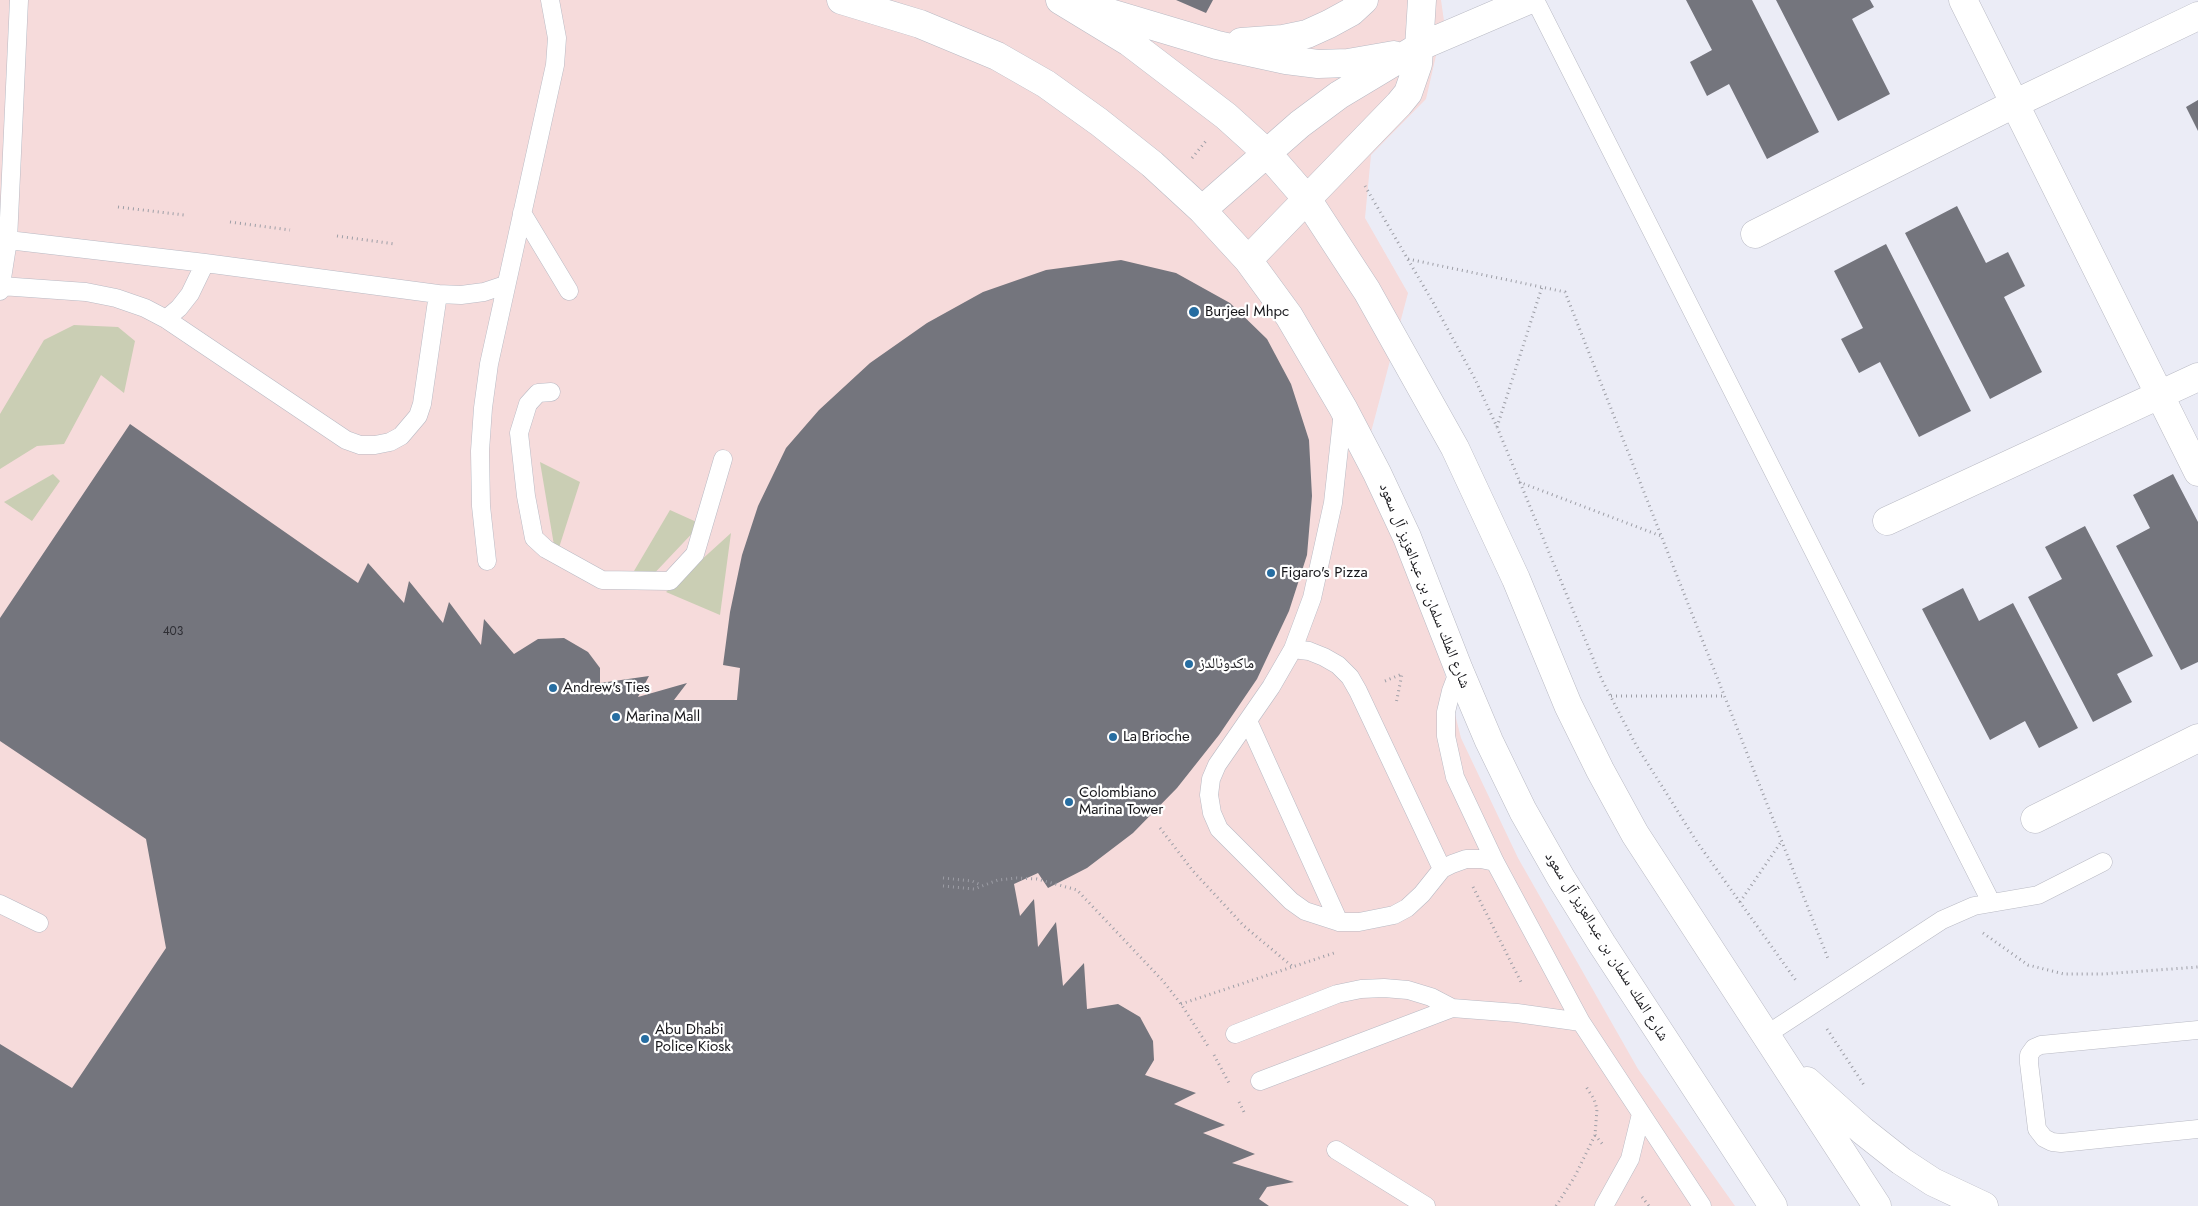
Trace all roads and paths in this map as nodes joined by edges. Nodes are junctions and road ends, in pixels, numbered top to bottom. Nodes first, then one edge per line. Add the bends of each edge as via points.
1 (19, 0) edge
2 (550, 0) edge
3 (841, 0) edge
4 (1060, 0) edge
5 (1065, 0) edge
6 (1364, 0) edge
7 (1422, 0) edge
8 (1529, 0) edge
9 (1535, 0) edge
10 (1964, 0) edge
11 (2198, 16) edge
12 (1217, 45) junction
13 (1419, 47) junction
14 (2016, 104) junction
15 (1267, 153) junction
16 (1343, 162) junction
17 (1307, 199) junction
18 (118, 207) dead end
19 (1202, 210) junction
20 (522, 213) junction
21 (184, 215) dead end
22 (230, 222) dead end
23 (290, 230) dead end
24 (1755, 234) dead end
25 (337, 236) dead end
26 (8, 240) junction
27 (395, 244) dead end
28 (1408, 259) junction
29 (1248, 260) junction
30 (204, 263) junction
31 (506, 285) junction
32 (1542, 288) junction
33 (1, 289) edge
34 (570, 291) dead end
35 (438, 294) junction
36 (166, 319) junction
37 (2198, 377) edge
38 (551, 392) dead end
39 (2161, 396) junction
40 (1344, 408) junction
41 (1498, 427) junction
42 (723, 459) dead end
43 (2198, 472) edge
44 (1519, 482) junction
45 (1887, 521) dead end
46 (1662, 536) junction
47 (487, 561) dead end
48 (1293, 649) junction
49 (1459, 670) junction
50 (1611, 696) junction
51 (1725, 696) junction
52 (1248, 721) junction
53 (2198, 738) edge
54 (2035, 819) dead end
55 (1160, 828) dead end
56 (1782, 841) junction
57 (1496, 862) junction
58 (2103, 862) dead end
59 (1442, 870) junction
60 (943, 878) dead end
61 (980, 885) junction
62 (943, 886) dead end
63 (1740, 902) junction
64 (1991, 902) junction
65 (0, 904) edge
66 (1958, 912) junction
67 (1339, 922) junction
68 (39, 923) dead end
69 (1293, 967) dead end
70 (2198, 967) edge
71 (1839, 987) junction
72 (1812, 1004) junction
73 (1452, 1008) junction
74 (1581, 1022) junction
75 (2198, 1030) edge
76 (1235, 1034) dead end
77 (1772, 1045) junction
78 (1260, 1081) dead end
79 (1584, 1083) dead end
80 (1865, 1087) dead end
81 (1233, 1090) dead end
82 (1236, 1097) dead end
83 (1244, 1112) dead end
84 (1641, 1114) junction
85 (2198, 1128) edge
86 (1336, 1150) dead end
87 (1426, 1206) edge
88 (1556, 1206) edge
89 (1604, 1206) edge
90 (1702, 1206) edge
91 (1773, 1206) edge
92 (1877, 1206) edge
93 (1984, 1206) edge

1 - 26 lane
2 - 20 lane via 556,38 555,65
3 - 19 street, شارع الملك سلمان بن عبدالعزيز آل سعود via 929,28 997,56 1046,84 1152,164
4 - 15 street via 1129,42 1226,116
5 - 12 street
6 - 12 street via 1351,12 1307,34
7 - 13 street
8 - 13 street
9 - 64 lane
10 - 14 street
11 - 14 street
12 - 13 street via 1260,56 1318,64 1385,57
13 - 15 street via 1339,95
13 - 16 street via 1418,64 1408,93
14 - 24 street
14 - 39 street
15 - 17 street
15 - 19 street
16 - 17 street
16 - 28 path via 1364,185
17 - 29 street
17 - 77 street via 1367,291 1456,448 1516,579 1568,705 1608,786 1645,850
18 - 21 path
19 - 29 street, شارع الملك سلمان بن عبدالعزيز آل سعود
20 - 31 lane
20 - 34 lane
22 - 23 path
25 - 27 path
26 - 30 lane
26 - 33 lane
28 - 32 path
28 - 41 path
29 - 40 street, شارع الملك سلمان بن عبدالعزيز آل سعود via 1289,316
30 - 35 lane
30 - 36 lane via 190,294
31 - 35 lane via 484,292
31 - 47 lane via 482,408 481,506
32 - 41 path
32 - 46 path via 1566,292
33 - 36 lane via 86,292 145,308
35 - 36 lane via 418,416 401,436 375,446 346,440
37 - 39 street
38 - 42 lane via 538,393 528,404 519,434 534,538 546,549 602,580 670,581 696,554
39 - 43 street
39 - 45 street
40 - 48 lane via 1323,551 1312,598
40 - 49 street, شارع الملك سلمان بن عبدالعزيز آل سعود via 1407,538
41 - 44 path
44 - 46 path
44 - 50 path
46 - 51 path
48 - 52 lane
48 - 59 lane via 1324,657 1350,677
49 - 57 lane via 1446,712 1450,761 1454,777
49 - 91 street, شارع الملك سلمان بن عبدالعزيز آل سعود via 1514,793 1560,878
50 - 51 path
50 - 63 path via 1636,745 1696,842
51 - 56 path
52 - 67 lane
52 - 67 lane via 1216,765 1211,780 1208,795 1219,829 1290,901 1322,918
53 - 54 street
55 - 69 path via 1193,872 1244,926
56 - 63 path
56 - 71 path
57 - 59 lane via 1466,859
57 - 74 lane
58 - 64 lane via 2038,895
59 - 67 lane via 1422,894 1394,915 1359,922
60 - 61 path
61 - 62 path via 974,889
61 - 81 path via 998,880 1038,879 1077,890 1136,950 1175,996 1222,1067
63 - 72 path
64 - 66 lane
65 - 68 lane
66 - 70 path via 1996,944 2028,965 2064,974 2112,974
66 - 71 lane
71 - 72 lane
72 - 77 lane
72 - 80 path
73 - 74 lane
73 - 76 lane via 1408,990 1361,989 1337,994
73 - 78 lane
74 - 84 lane
75 - 85 lane via 2041,1045 2029,1055 2037,1129 2052,1142
77 - 92 street
77 - 93 street via 1863,1131 1901,1161 1933,1182
79 - 88 path via 1597,1109 1595,1135
82 - 83 path
84 - 89 lane via 1630,1159
84 - 90 lane
86 - 87 lane

